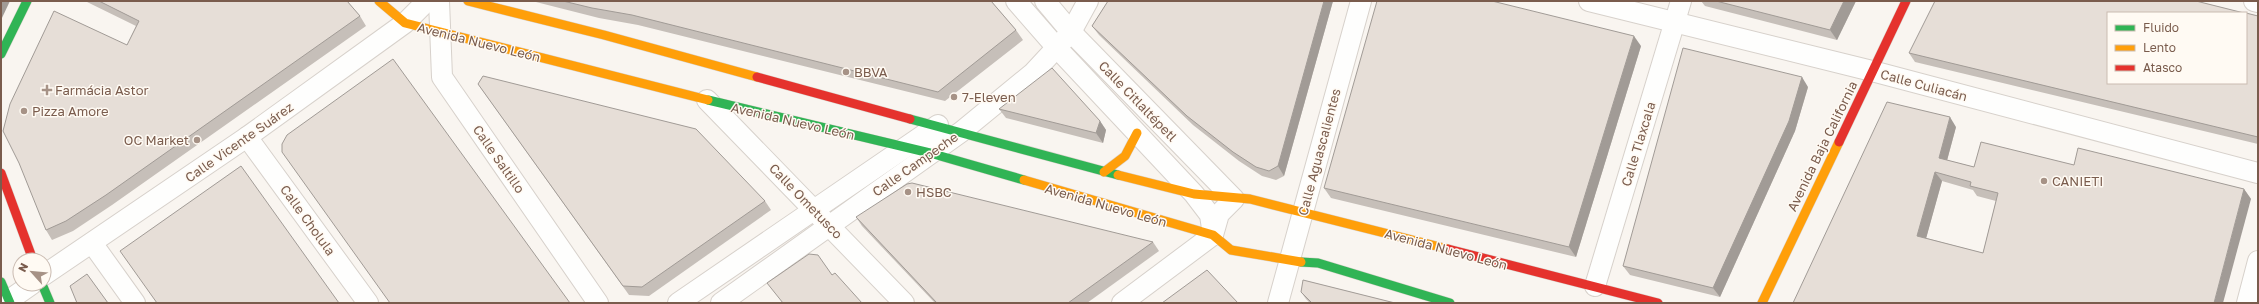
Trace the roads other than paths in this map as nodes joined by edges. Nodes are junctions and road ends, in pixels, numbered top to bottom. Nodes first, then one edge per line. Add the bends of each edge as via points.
1 (27, 1) edge
2 (379, 1) edge
3 (427, 1) edge
4 (438, 1) edge
5 (468, 1) edge
6 (1016, 1) edge
7 (1045, 1) edge
8 (1088, 1) edge
9 (1361, 1) edge
10 (1589, 1) edge
11 (1681, 1) edge
12 (1906, 1) edge
13 (2254, 1) edge
14 (2258, 2) edge
15 (1675, 22) junction
16 (405, 23) junction
17 (440, 32) junction
18 (1071, 32) junction
19 (1057, 48) junction
20 (1, 54) edge
21 (1872, 71) junction
22 (707, 100) junction
23 (938, 125) junction
24 (961, 132) junction
25 (1137, 133) junction
26 (247, 137) junction
27 (905, 148) junction
28 (930, 153) junction
29 (1104, 172) junction
30 (1, 173) edge
31 (2258, 173) edge
32 (1194, 194) junction
33 (1234, 199) junction
34 (814, 210) junction
35 (1303, 212) junction
36 (829, 225) junction
37 (1213, 235) junction
38 (92, 243) junction
39 (30, 252) edge
40 (1289, 261) junction
41 (2258, 261) edge
42 (52, 270) edge
43 (1, 282) edge
44 (1595, 286) junction
45 (21, 292) edge
46 (45, 292) edge
47 (8, 302) edge
48 (50, 303) edge
49 (135, 303) edge
50 (368, 303) edge
51 (598, 303) edge
52 (678, 303) edge
53 (720, 303) edge
54 (904, 303) edge
55 (1122, 303) edge
56 (1278, 303) edge
57 (1450, 303) edge
58 (1658, 303) edge
59 (1762, 303) edge
60 (2247, 303) edge

1 - 20 main road
2 - 16 main road, Avenida Nuevo León
3 - 16 street, Calle Vicente Suárez
4 - 17 street, Calle Saltillo
5 - 23 main road, Avenida Nuevo León via 604,34
6 - 19 street, Calle Citlaltépetl
7 - 18 street, Calle Citlaltépetl
8 - 18 street, Calle Campeche
9 - 35 street, Calle Aguascalientes
10 - 15 street, Calle Culiacán
11 - 15 street, Calle Tlaxcala
12 - 21 main road, Avenida Baja California
13 - 14 street
15 - 21 street, Calle Culiacán
15 - 44 street, Calle Tlaxcala
16 - 17 main road, Avenida Nuevo León
16 - 26 street, Calle Vicente Suárez
17 - 22 main road, Avenida Nuevo León
17 - 51 street, Calle Saltillo via 442,77
18 - 19 street, Calle Campeche
18 - 33 street, Calle Citlaltépetl
19 - 24 street, Calle Campeche via 1033,73
19 - 25 street, Calle Citlaltépetl
21 - 31 street, Calle Culiacán
21 - 59 main road, Avenida Baja California
22 - 27 main road, Avenida Nuevo León
22 - 34 street, Calle Ometusco
23 - 24 main road, Avenida Nuevo León
23 - 27 street, Calle Campeche
24 - 28 street, Calle Campeche
24 - 29 main road, Avenida Nuevo León
25 - 29 main road via 1133,146 1124,159
25 - 32 street, Calle Citlaltépetl
26 - 38 street, Calle Vicente Suárez
26 - 50 street, Calle Cholula
27 - 28 main road, Avenida Nuevo León
27 - 34 street, Calle Campeche
28 - 36 street, Calle Campeche
28 - 37 main road, Avenida Nuevo León
29 - 32 main road, Avenida Nuevo León
30 - 39 main road
32 - 33 main road, Avenida Nuevo León
32 - 37 street, Calle Citlaltépetl via 1210,215
33 - 35 main road, Avenida Nuevo León via 1250,199
33 - 37 street via 1219,214
34 - 36 street, Calle Ometusco
34 - 52 street, Calle Campeche
35 - 40 street, Calle Aguascalientes
35 - 44 main road, Avenida Nuevo León
36 - 53 street, Calle Campeche
36 - 54 street, Calle Ometusco
37 - 40 main road, Avenida Nuevo León via 1230,250
37 - 55 street
38 - 42 street, Calle Vicente Suárez
38 - 49 street
40 - 56 street, Calle Aguascalientes
40 - 57 main road, Avenida Nuevo León via 1318,263
41 - 60 street
43 - 47 main road
44 - 58 main road, Avenida Nuevo León
45 - 47 street
46 - 48 main road

